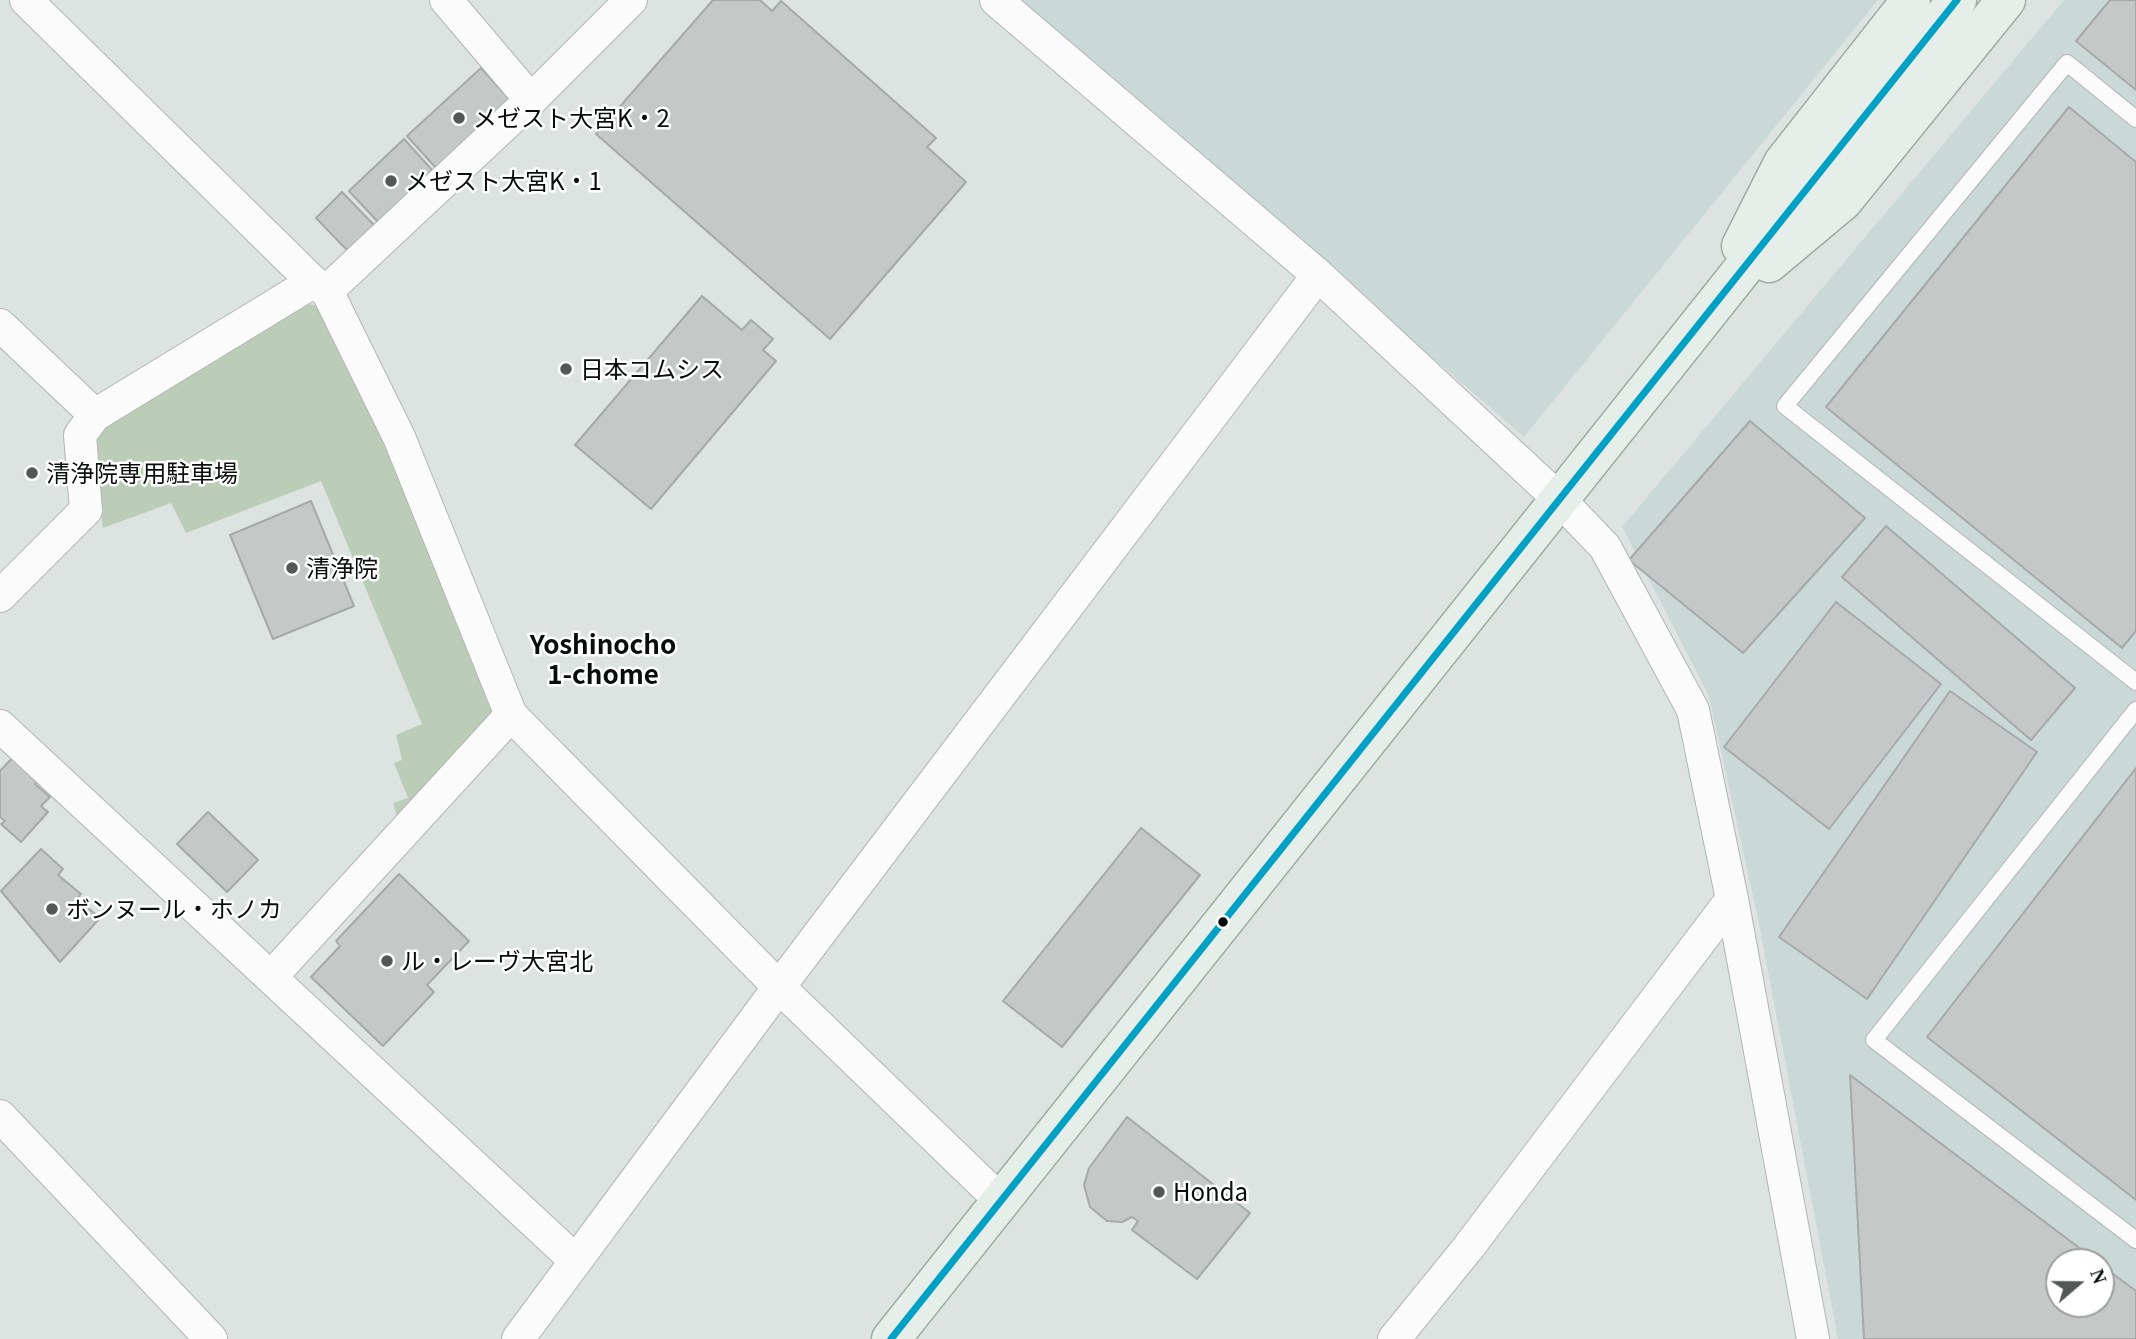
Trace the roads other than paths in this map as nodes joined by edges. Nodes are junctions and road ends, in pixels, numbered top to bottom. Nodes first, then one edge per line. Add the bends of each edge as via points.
1 (26, 0) edge
2 (446, 0) edge
3 (631, 0) edge
4 (996, 0) edge
5 (1911, 0) edge
6 (1957, 0) edge
7 (2006, 0) edge
8 (531, 100) junction
9 (2136, 119) edge
10 (1318, 275) junction
11 (320, 286) junction
12 (1706, 316) junction
13 (0, 325) edge
14 (95, 415) junction
15 (1560, 500) junction
16 (0, 596) edge
17 (2136, 682) edge
18 (2136, 710) edge
19 (511, 715) junction
20 (0, 726) edge
21 (1732, 899) junction
22 (271, 977) junction
23 (779, 987) junction
24 (0, 1116) edge
25 (1001, 1201) junction
26 (2136, 1240) edge
27 (576, 1261) junction
28 (211, 1339) edge
29 (518, 1339) edge
30 (891, 1339) edge
31 (1394, 1339) edge
32 (1813, 1339) edge

1 - 11 street
2 - 8 street
3 - 8 street
4 - 10 street
5 - 12 main road via 1783,163
6 - 12 main road
7 - 12 main road via 1843,201
8 - 11 street
9 - 17 lane via 2067,63 1785,405
10 - 15 street
10 - 23 street
11 - 14 street
11 - 19 street via 399,437
12 - 15 main road
13 - 14 street
14 - 16 street via 80,435 86,510
15 - 21 street via 1605,547 1693,710
15 - 25 main road
18 - 26 lane via 1874,1040
19 - 22 street
19 - 23 street
20 - 22 street
21 - 31 street
21 - 32 street
22 - 27 street
23 - 25 street
23 - 27 street
24 - 28 street
25 - 30 main road
27 - 29 street

